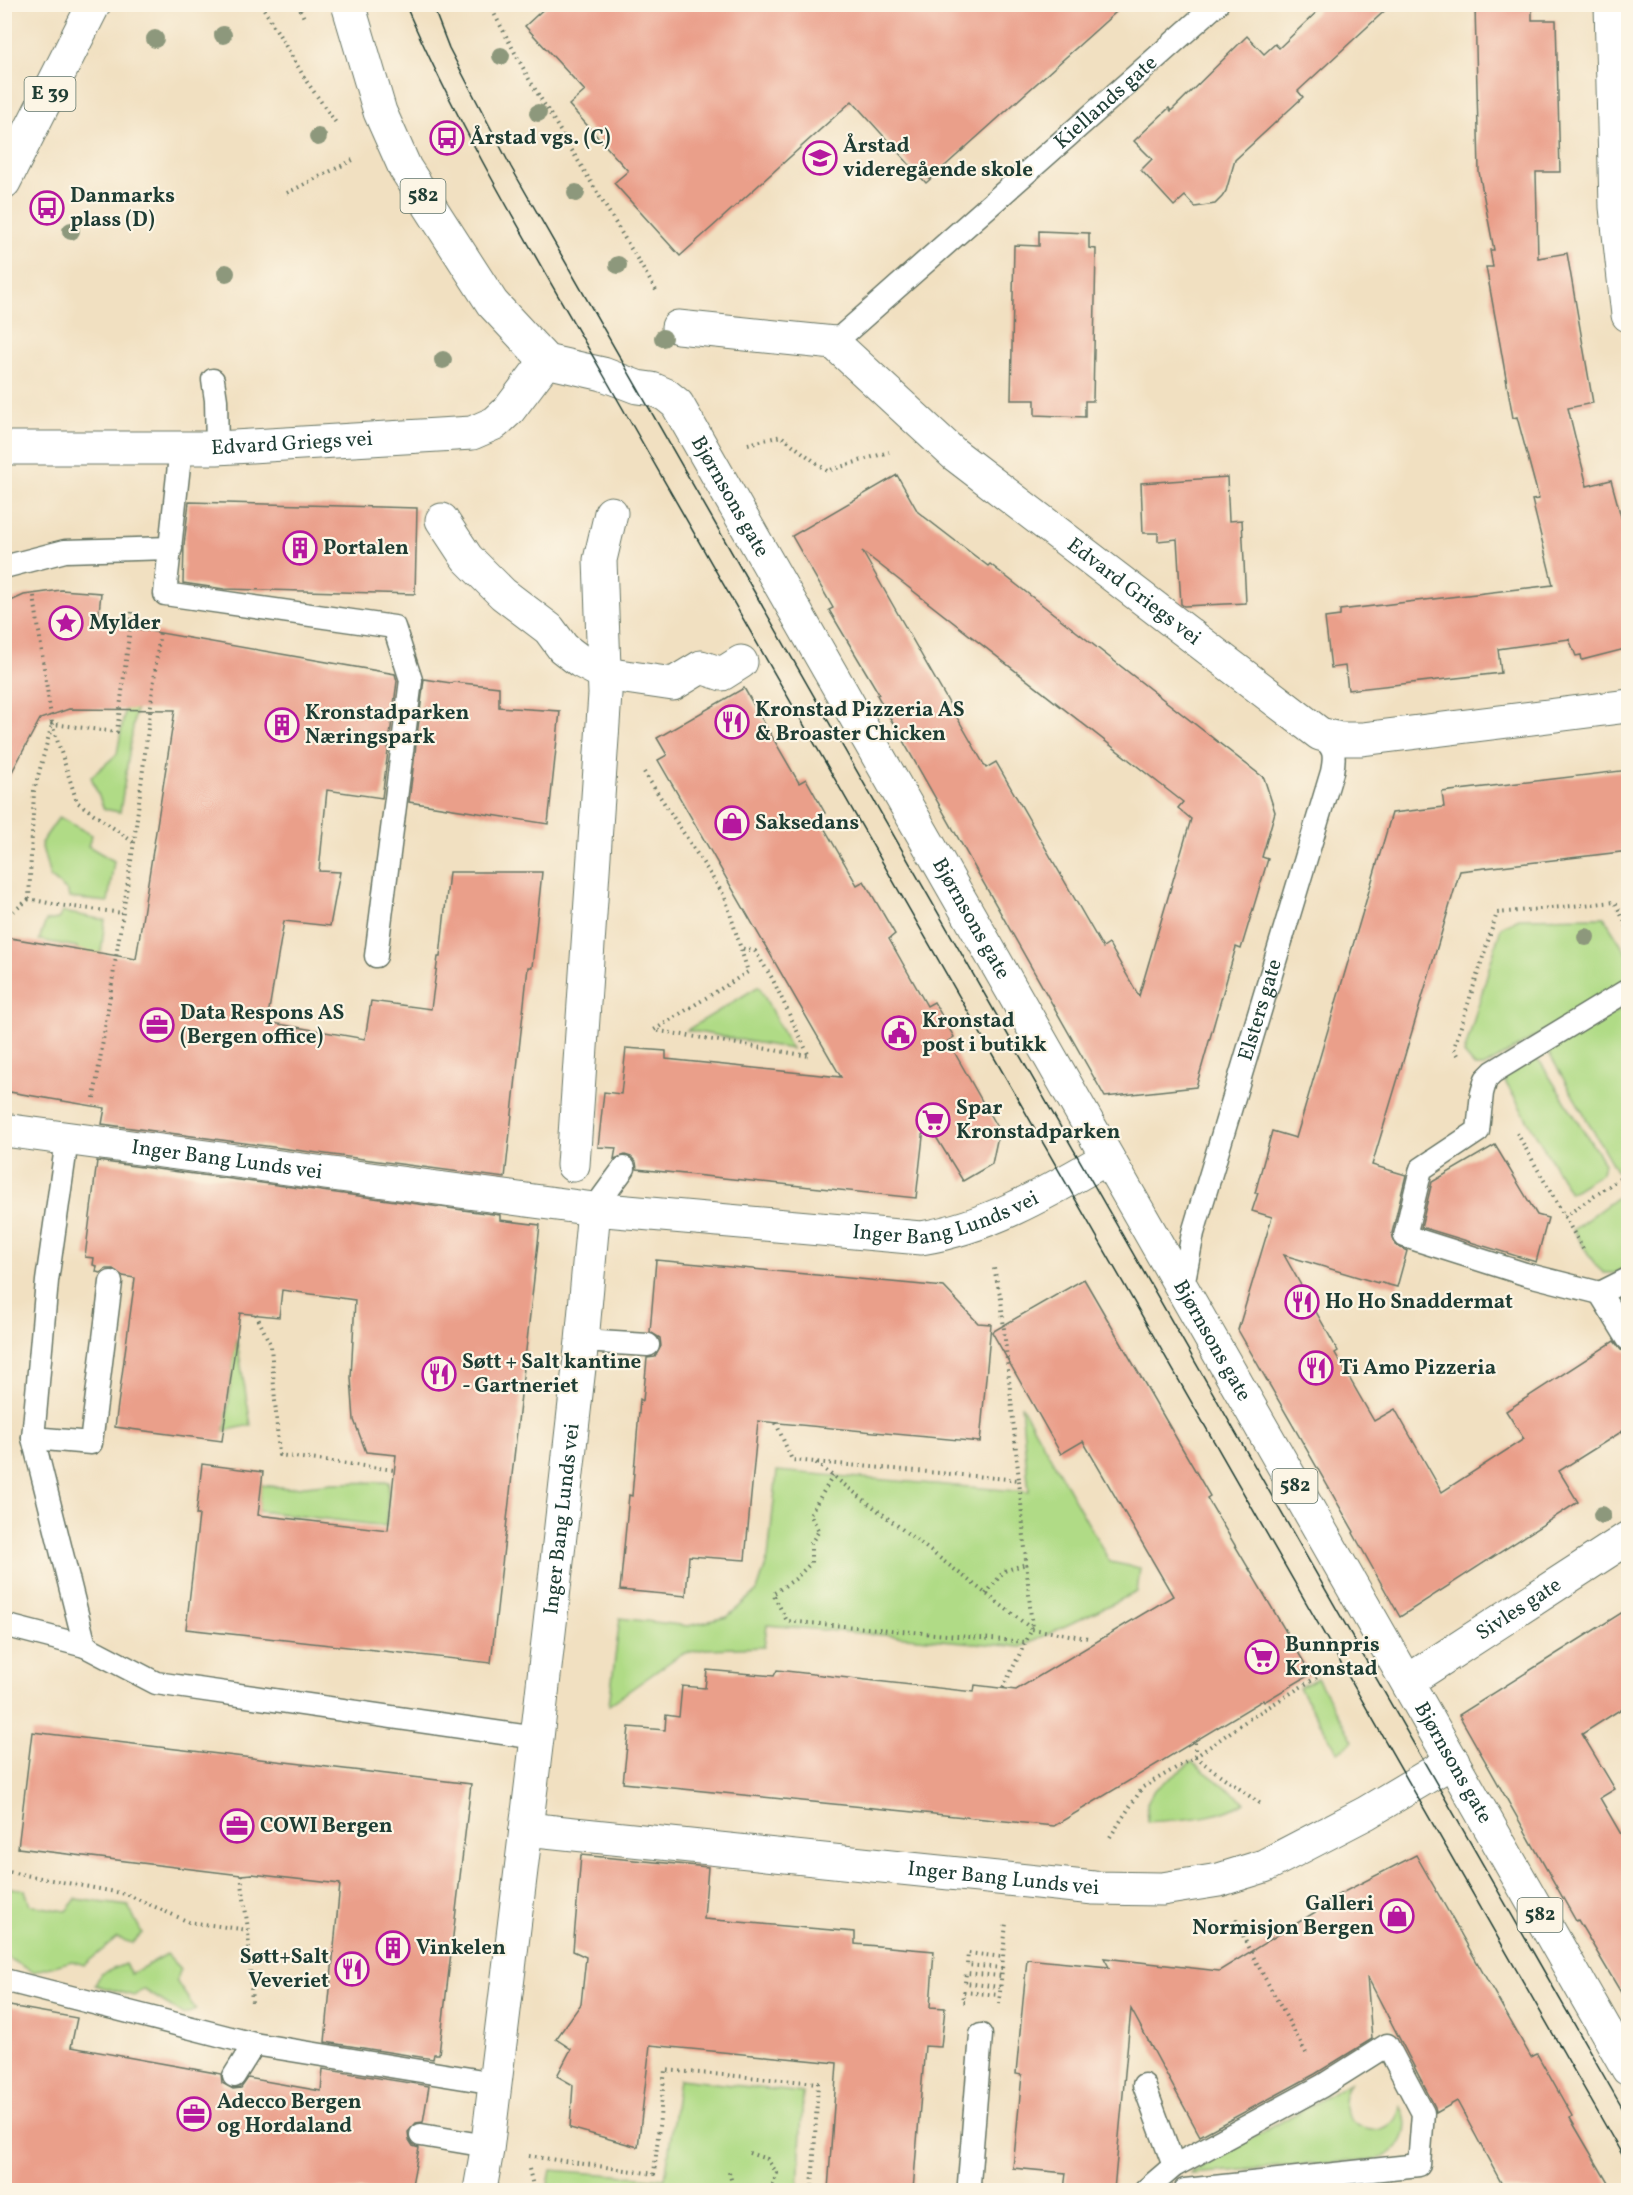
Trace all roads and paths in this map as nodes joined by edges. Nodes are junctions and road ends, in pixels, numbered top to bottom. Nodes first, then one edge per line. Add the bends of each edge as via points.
1 (94, 4) edge
2 (261, 4) edge
3 (348, 4) edge
4 (489, 4) edge
5 (1217, 4) edge
6 (1611, 4) edge
7 (340, 128) dead end
8 (360, 156) dead end
9 (4, 182) edge
10 (287, 193) dead end
11 (1629, 315) edge
12 (678, 327) joint
13 (834, 344) junction
14 (546, 361) junction
15 (213, 380) dead end
16 (747, 444) dead end
17 (182, 447) junction
18 (4, 448) edge
19 (217, 448) junction
20 (897, 449) dead end
21 (611, 513) dead end
22 (442, 520) dead end
23 (171, 548) junction
24 (4, 567) edge
25 (165, 594) junction
26 (34, 596) dead end
27 (132, 610) dead end
28 (741, 662) dead end
29 (605, 674) junction
30 (1629, 706) edge
31 (52, 724) junction
32 (1320, 734) junction
33 (601, 757) junction
34 (134, 843) junction
35 (29, 899) junction
36 (123, 913) junction
37 (4, 919) edge
38 (1629, 929) edge
39 (740, 948) junction
40 (376, 956) dead end
41 (1629, 990) edge
42 (1486, 1079) junction
43 (93, 1109) dead end
44 (4, 1130) edge
45 (67, 1140) junction
46 (1107, 1158) junction
47 (573, 1165) dead end
48 (624, 1168) dead end
49 (1629, 1173) edge
50 (594, 1209) junction
51 (1564, 1217) junction
52 (980, 1224) junction
53 (1629, 1279) edge
54 (111, 1282) dead end
55 (1182, 1291) junction
56 (1604, 1292) junction
57 (256, 1314) dead end
58 (1629, 1339) edge
59 (582, 1341) junction
60 (648, 1345) dead end
61 (776, 1423) dead end
62 (33, 1438) junction
63 (815, 1462) junction
64 (394, 1470) dead end
65 (833, 1476) junction
66 (1018, 1480) junction
67 (1629, 1538) edge
68 (1026, 1564) junction
69 (986, 1594) junction
70 (4, 1625) edge
71 (1032, 1629) junction
72 (1088, 1638) dead end
73 (1026, 1642) junction
74 (85, 1646) junction
75 (1320, 1675) dead end
76 (1408, 1681) junction
77 (1003, 1688) dead end
78 (537, 1738) junction
79 (1195, 1742) dead end
80 (1195, 1757) junction
81 (1453, 1761) junction
82 (1262, 1805) dead end
83 (526, 1829) junction
84 (1110, 1837) dead end
85 (4, 1871) edge
86 (241, 1875) dead end
87 (1219, 1880) junction
88 (248, 1930) junction
89 (1002, 1968) junction
90 (1001, 1976) junction
91 (4, 1980) edge
92 (1000, 1987) junction
93 (963, 2002) dead end
94 (981, 2035) dead end
95 (254, 2044) junction
96 (1629, 2069) edge
97 (234, 2076) dead end
98 (495, 2083) junction
99 (1144, 2085) dead end
100 (1322, 2086) junction
101 (421, 2134) dead end
102 (487, 2148) junction
103 (749, 2153) dead end
104 (1174, 2166) junction
105 (729, 2172) dead end
106 (480, 2190) edge
107 (734, 2190) edge
108 (771, 2190) edge
109 (812, 2190) edge
110 (971, 2190) edge
111 (1146, 2190) edge
112 (1185, 2190) edge

1 - 9 main road, E 39
2 - 7 path via 307,82
3 - 14 main road, 582 via 380,112 405,168 492,303
4 - 12 path via 529,79
5 - 13 lane, Kiellands gate
6 - 11 main road via 1616,207
8 - 10 path
12 - 13 main road
13 - 32 main road, Edvard Griegs vei via 954,454
14 - 19 main road, Edvard Griegs vei via 509,411 495,423 472,433
14 - 46 main road, Bjørnsons gate / 582 via 651,388 677,404
15 - 19 lane
16 - 20 path via 782,436 827,471
17 - 18 main road, Edvard Griegs vei
17 - 19 main road, Edvard Griegs vei
17 - 23 lane
21 - 29 main road via 600,560
22 - 29 main road via 468,558 503,594 549,629 563,648
23 - 24 lane via 64,551
23 - 25 lane
25 - 34 path
25 - 40 lane via 394,627 411,680
26 - 31 path
27 - 31 path via 117,732
28 - 29 main road via 722,674 701,667 673,684
29 - 33 main road
30 - 32 main road, Edvard Griegs vei via 1362,739
31 - 34 path via 77,802
31 - 35 path via 33,791
32 - 55 lane, Elsters gate via 1333,748 1332,772 1193,1233
33 - 39 path via 645,772 725,897
33 - 47 main road
34 - 36 path
35 - 36 path
35 - 37 path
36 - 43 path
38 - 42 path via 1615,902 1497,913 1454,1048 1466,1074
39 - 39 path via 755,951 810,1056 654,1030 748,972
41 - 42 lane
42 - 51 path
42 - 56 lane via 1478,1131 1421,1169 1405,1236 1525,1274
44 - 45 main road, Inger Bang Lunds vei
45 - 50 main road, Inger Bang Lunds vei
45 - 62 lane via 47,1281
46 - 52 main road, Inger Bang Lunds vei
46 - 55 main road, Bjørnsons gate / 582
48 - 50 lane
49 - 51 path
50 - 52 main road, Inger Bang Lunds vei via 921,1238
50 - 59 main road, Inger Bang Lunds vei
51 - 56 path
52 - 66 path via 1001,1299
53 - 56 lane
54 - 62 lane via 91,1443
55 - 76 main road, Bjørnsons gate / 582
56 - 58 lane
57 - 64 path via 271,1346 279,1455
59 - 60 lane
59 - 78 main road, Inger Bang Lunds vei
61 - 63 path via 792,1460
62 - 74 lane
63 - 65 path
63 - 66 path
65 - 69 path
65 - 73 path via 810,1514 819,1531 811,1543 811,1563 773,1594 787,1621
66 - 68 path
67 - 76 main road, Sivles gate
68 - 69 path via 1004,1571
68 - 71 path
69 - 71 path
70 - 74 lane
71 - 72 path
71 - 73 path
73 - 77 path
74 - 78 lane via 156,1683
75 - 80 path
76 - 81 main road, Bjørnsons gate / 582
78 - 83 main road, Inger Bang Lunds vei
79 - 80 path
80 - 82 path
80 - 84 path via 1143,1787
81 - 87 main road, Inger Bang Lunds vei via 1299,1849 1264,1866
81 - 96 main road, Bjørnsons gate / 582
83 - 87 main road, Inger Bang Lunds vei via 1094,1888 1162,1889
83 - 98 main road, Inger Bang Lunds vei
85 - 88 path via 126,1894 189,1922
86 - 88 path
87 - 100 path via 1248,1947
88 - 95 path
89 - 89 path via 1003,1958 968,1953 967,1965
89 - 90 path
90 - 92 path
90 - 92 path via 966,1973 965,1983
91 - 95 lane
92 - 93 path via 999,1996 964,1992
94 - 110 lane
95 - 97 lane
95 - 98 lane
98 - 102 main road, Inger Bang Lunds vei
99 - 104 lane
100 - 104 lane
100 - 112 lane via 1387,2045 1423,2113 1419,2165
101 - 102 lane
102 - 106 main road, Inger Bang Lunds vei
102 - 109 path via 654,2174 665,2070 818,2083
103 - 108 path via 766,2159 777,2173
104 - 111 lane
105 - 107 path

